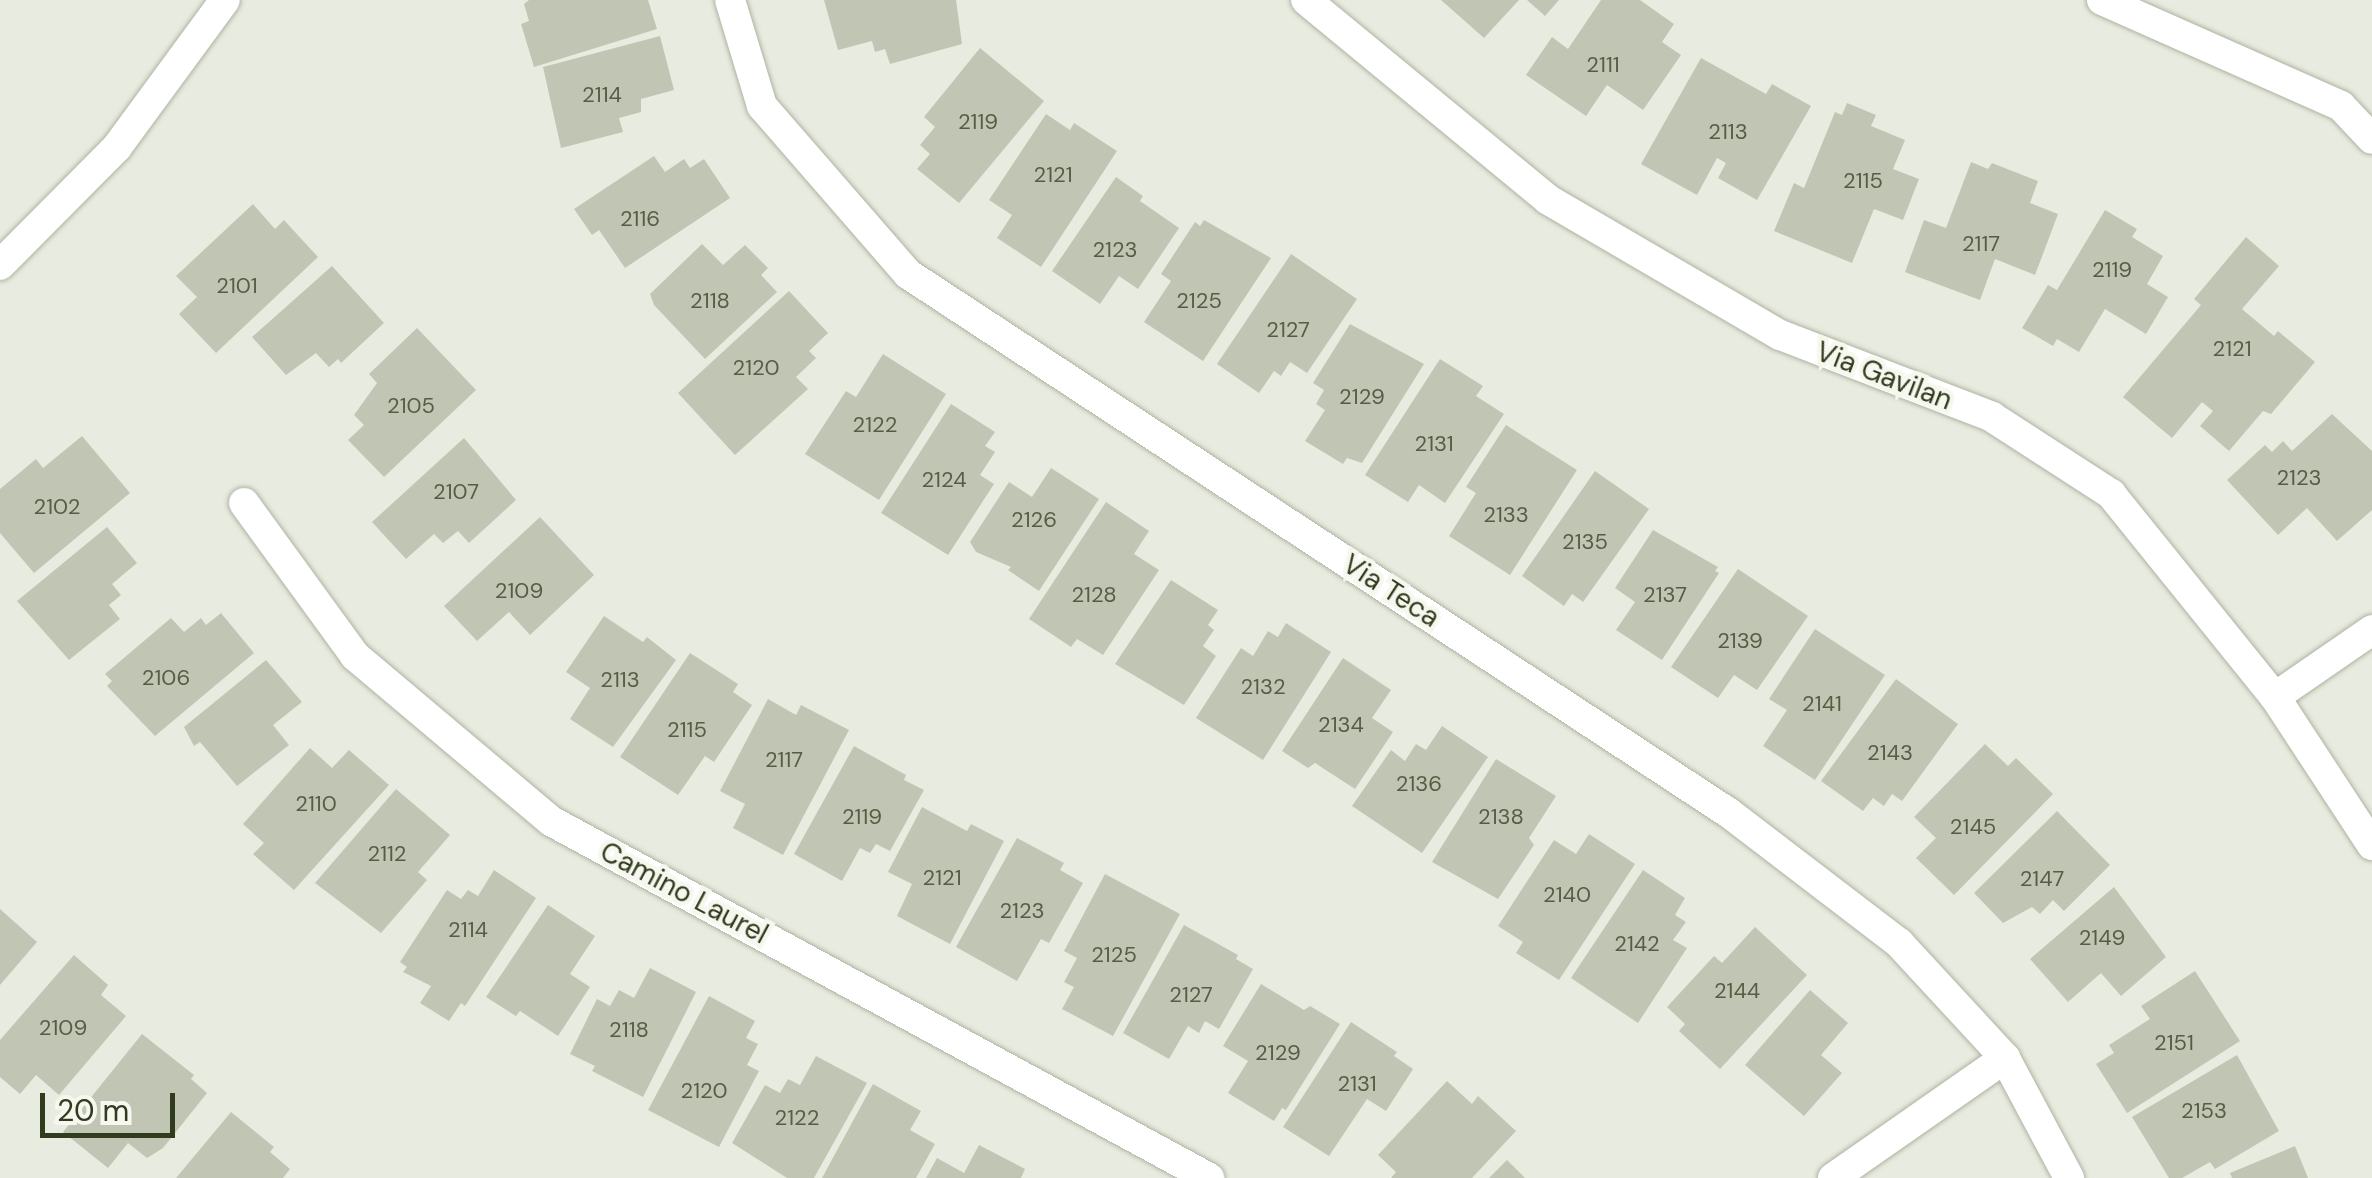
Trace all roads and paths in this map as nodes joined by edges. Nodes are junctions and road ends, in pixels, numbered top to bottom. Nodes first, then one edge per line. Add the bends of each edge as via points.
1 (224, 0) edge
2 (730, 0) edge
3 (1306, 0) edge
4 (2102, 0) edge
5 (2372, 140) edge
6 (0, 265) edge
7 (244, 502) dead end
8 (2372, 630) edge
9 (2275, 697) junction
10 (2372, 845) edge
11 (2006, 1058) junction
12 (1209, 1178) edge
13 (1833, 1178) edge
14 (2069, 1178) edge

1 - 6 street via 117,147
2 - 11 street, Via Teca via 762,106 908,274 1729,813 1899,942
3 - 9 street, Via Gavilan via 1547,199 1780,335 1992,417 2112,494
4 - 5 street via 2340,106
7 - 12 street, Camino Laurel via 356,656 551,821
8 - 9 street
9 - 10 street, Via Gavilan
11 - 13 street
11 - 14 street, Via Teca

